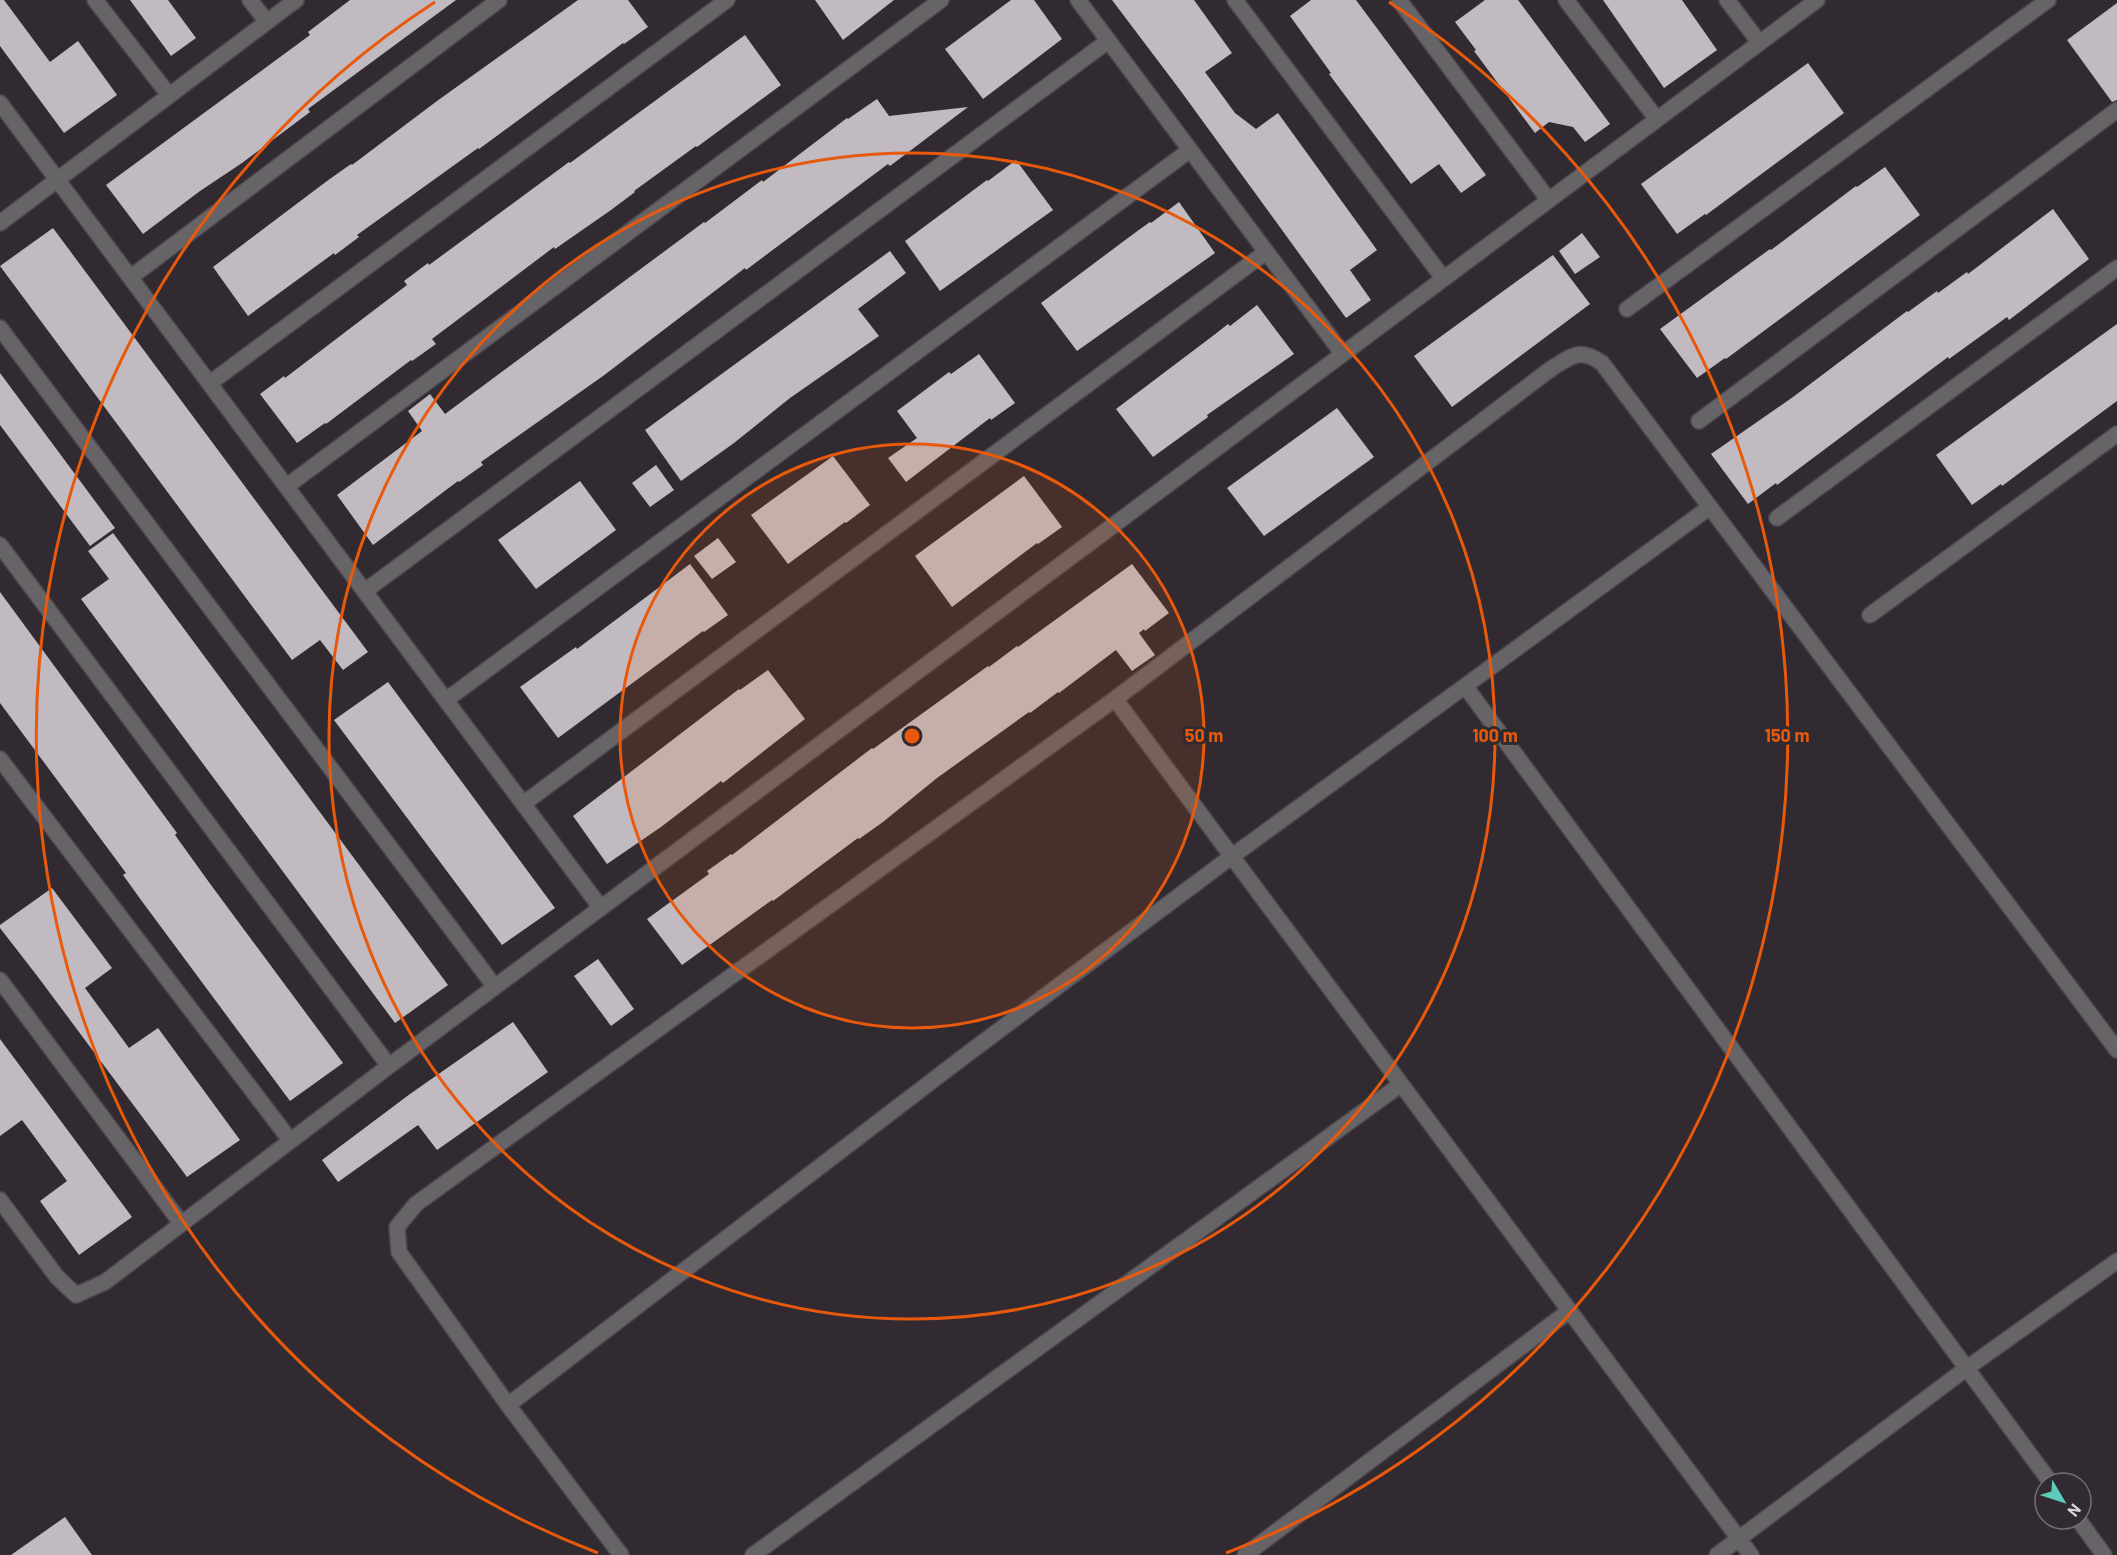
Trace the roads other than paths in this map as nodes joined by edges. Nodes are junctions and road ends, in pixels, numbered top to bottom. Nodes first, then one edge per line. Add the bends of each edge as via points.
1 (95, 0) edge
2 (250, 0) edge
3 (296, 0) edge
4 (499, 0) edge
5 (727, 0) edge
6 (941, 0) edge
7 (1078, 0) edge
8 (1235, 0) edge
9 (1398, 0) edge
10 (1566, 0) edge
11 (1726, 0) edge
12 (1817, 0) edge
13 (2048, 0) edge
14 (267, 22) junction
15 (1108, 41) junction
16 (1759, 42) junction
17 (169, 96) junction
18 (0, 103) edge
19 (2117, 110) edge
20 (1656, 118) junction
21 (1190, 150) junction
22 (58, 179) junction
23 (1548, 199) junction
24 (0, 223) edge
25 (1266, 252) junction
26 (2117, 268) edge
27 (131, 277) junction
28 (1443, 278) junction
29 (1627, 309) dead end
30 (0, 328) edge
31 (1342, 353) junction
32 (210, 383) junction
33 (1700, 421) dead end
34 (2117, 434) edge
35 (287, 486) junction
36 (1710, 507) junction
37 (1777, 518) dead end
38 (0, 545) edge
39 (365, 591) junction
40 (1870, 615) dead end
41 (1465, 686) junction
42 (1115, 699) junction
43 (446, 700) junction
44 (0, 759) edge
45 (523, 804) junction
46 (1231, 857) junction
47 (601, 908) junction
48 (0, 980) edge
49 (495, 987) junction
50 (2117, 1050) edge
51 (389, 1066) junction
52 (1400, 1084) junction
53 (290, 1140) junction
54 (0, 1200) edge
55 (182, 1223) junction
56 (2117, 1261) edge
57 (1569, 1311) junction
58 (1967, 1368) junction
59 (508, 1405) junction
60 (2042, 1471) edge
61 (2087, 1531) edge
62 (1738, 1538) junction
63 (621, 1555) edge
64 (753, 1555) edge
65 (1245, 1555) edge
66 (1717, 1555) edge
67 (1751, 1555) edge
68 (2104, 1555) edge

1 - 17 street
2 - 14 street
3 - 14 street
4 - 27 street
5 - 32 street
6 - 35 street
7 - 15 street
8 - 28 street
9 - 23 street
10 - 20 street
11 - 16 street
12 - 16 street
13 - 29 street
14 - 17 street
15 - 21 street
15 - 39 street
16 - 20 street
17 - 22 street
18 - 22 street
19 - 33 street
20 - 23 street
21 - 25 street
21 - 43 street
22 - 24 street
22 - 27 street
23 - 28 street
25 - 31 street
25 - 45 street
26 - 37 street
27 - 32 street
28 - 31 street
30 - 49 street
31 - 47 street
32 - 35 street
34 - 40 street
35 - 39 street
36 - 41 street
36 - 42 street via 1602,363 1590,354 1575,355 1552,368
36 - 50 street
38 - 51 street
39 - 43 street
41 - 46 street
41 - 58 street
42 - 46 street
42 - 59 street via 416,1204 397,1227 399,1252
43 - 45 street
44 - 53 street
45 - 47 street
46 - 52 street
46 - 59 street
47 - 49 street
48 - 55 street
49 - 51 street
51 - 53 street
52 - 57 street
52 - 64 street
53 - 55 street
54 - 55 street via 57,1277 76,1295 105,1282
56 - 58 street
57 - 62 street
57 - 65 street
58 - 60 street
58 - 62 street
59 - 63 street
61 - 68 street
62 - 66 street
62 - 67 street

